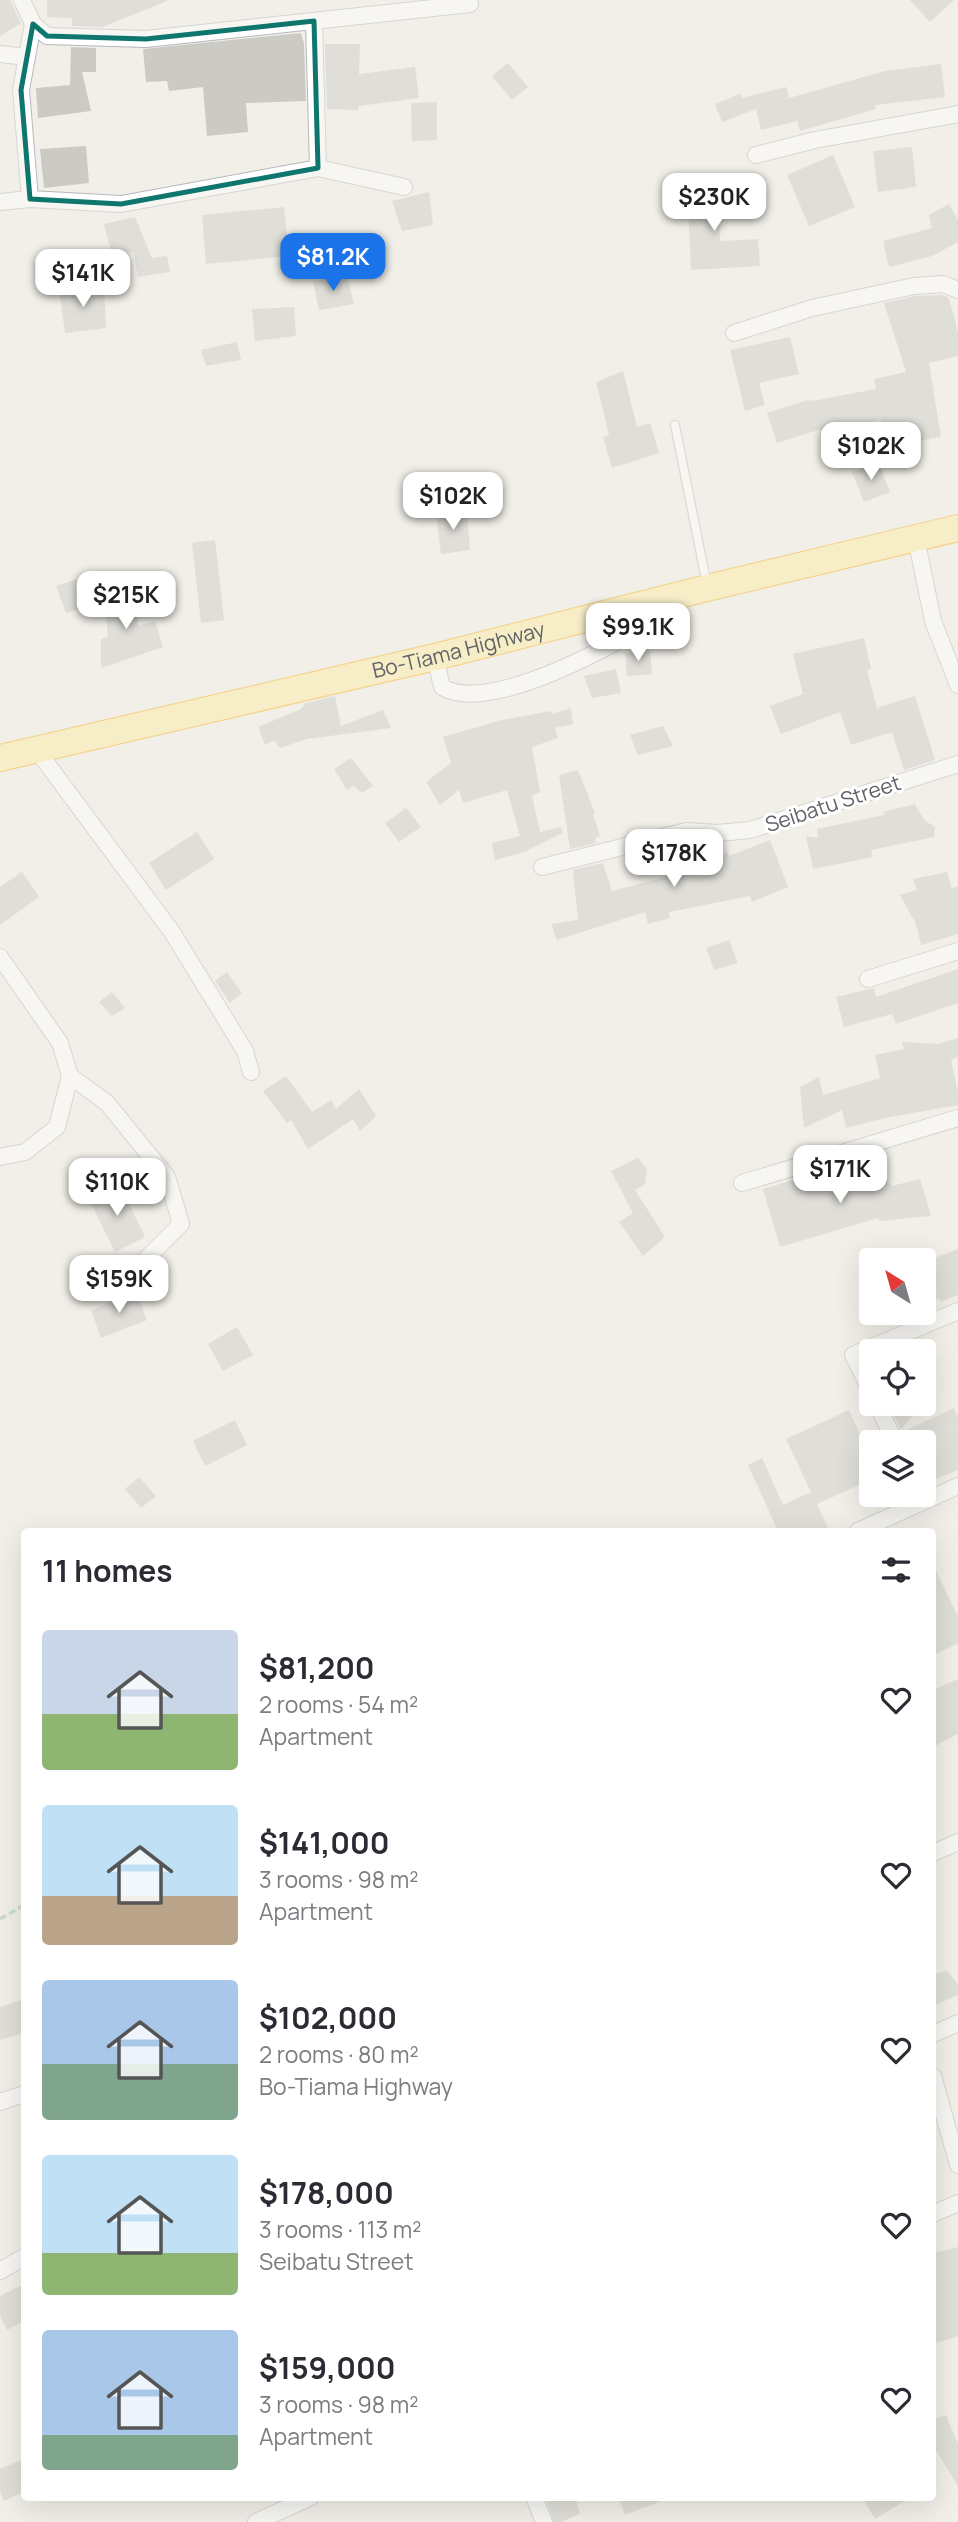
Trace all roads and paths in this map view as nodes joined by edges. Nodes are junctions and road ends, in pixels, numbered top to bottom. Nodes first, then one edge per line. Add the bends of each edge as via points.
1 (22, 0) edge
2 (428, 4) edge
3 (470, 4) dead end
4 (314, 21) junction
5 (33, 24) junction
6 (0, 54) edge
7 (27, 57) junction
8 (958, 114) edge
9 (756, 155) dead end
10 (318, 168) junction
11 (404, 187) dead end
12 (30, 199) junction
13 (0, 202) edge
14 (958, 290) edge
15 (734, 333) dead end
16 (675, 425) dead end
17 (958, 528) edge
18 (916, 538) junction
19 (707, 588) junction
20 (617, 611) junction
21 (435, 657) junction
22 (958, 685) edge
23 (36, 748) junction
24 (0, 758) edge
25 (958, 764) edge
26 (542, 867) dead end
27 (958, 951) edge
28 (0, 957) edge
29 (868, 979) dead end
30 (251, 1072) dead end
31 (70, 1076) junction
32 (958, 1118) edge
33 (0, 1157) edge
34 (742, 1183) dead end
35 (90, 1287) dead end
36 (958, 1311) edge
37 (890, 1339) edge
38 (859, 1352) edge
39 (859, 1366) edge
40 (958, 1486) edge
41 (936, 1493) edge
42 (905, 1507) edge
43 (864, 1528) edge
44 (958, 1842) edge
45 (936, 1852) edge
46 (21, 1907) edge
47 (0, 1919) edge
48 (958, 2023) edge
49 (936, 2033) edge
50 (936, 2087) edge
51 (21, 2095) edge
52 (0, 2102) edge
53 (958, 2165) edge
54 (958, 2203) edge
55 (936, 2213) edge
56 (21, 2259) edge
57 (0, 2271) edge
58 (302, 2501) edge
59 (536, 2501) edge
60 (256, 2522) edge
61 (544, 2522) edge

1 - 5 street
2 - 3 street
2 - 4 street
4 - 5 street via 146,39 47,36
4 - 10 street
5 - 7 street
6 - 7 street
7 - 12 street via 22,90
8 - 9 street via 815,139
10 - 11 street
10 - 12 street via 121,204
12 - 13 street
14 - 15 street via 943,284 914,286 812,308
16 - 19 lane
17 - 18 highway, Bo-Tiama Highway
18 - 19 highway, Bo-Tiama Highway
18 - 22 street via 933,621
19 - 20 highway, Bo-Tiama Highway
20 - 21 highway, Bo-Tiama Highway
20 - 21 street via 620,631 616,642 505,691 454,694 442,687
21 - 23 highway, Bo-Tiama Highway
23 - 24 highway, Bo-Tiama Highway
23 - 30 street via 172,932 244,1051
25 - 26 street, Seibatu Street via 750,830 686,831
27 - 29 street
28 - 31 street via 60,1043
31 - 33 street via 57,1127 25,1152
31 - 35 street via 107,1103 167,1177 181,1224 143,1262
32 - 34 street
36 - 37 street
38 - 39 street via 853,1354
40 - 41 street
42 - 43 street
44 - 45 street
46 - 47 path
48 - 49 street
50 - 53 street
51 - 52 street
54 - 55 street
56 - 57 street
58 - 60 street
59 - 61 street

